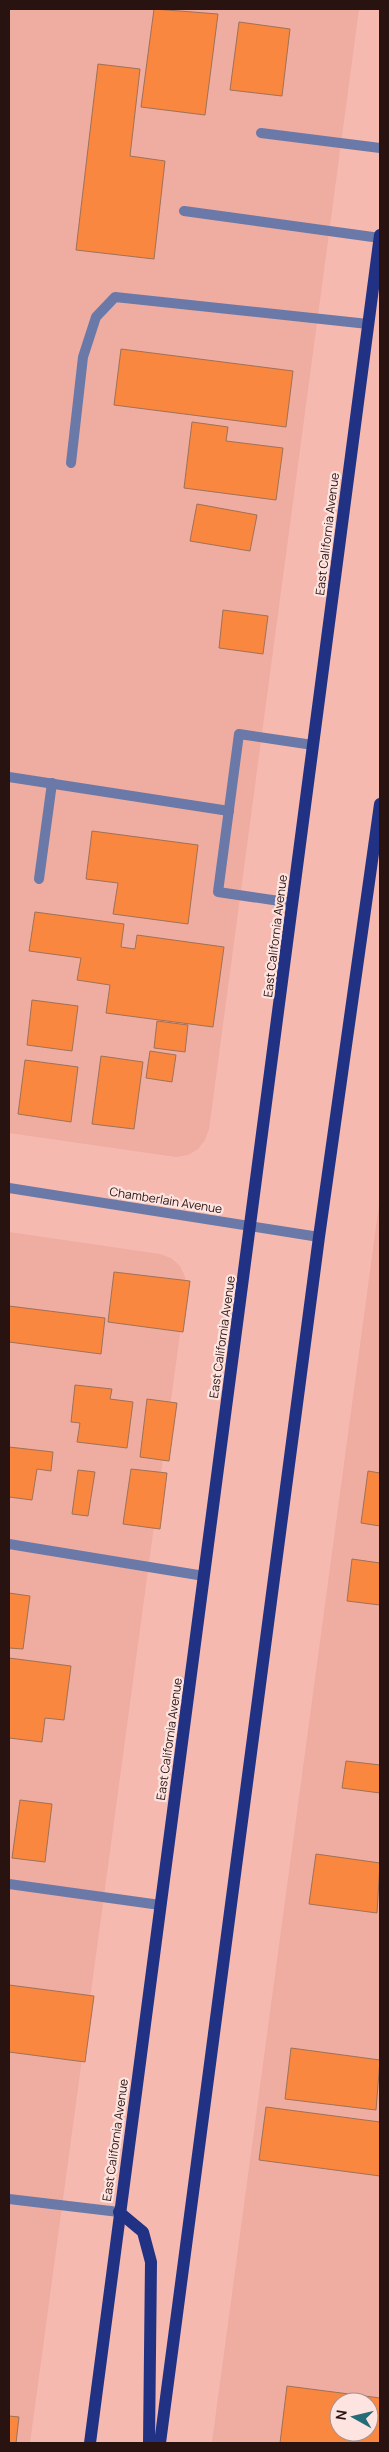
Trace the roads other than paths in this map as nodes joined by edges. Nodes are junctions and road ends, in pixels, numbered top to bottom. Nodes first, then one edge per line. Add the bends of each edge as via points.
1 (261, 133) dead end
2 (380, 148) edge
3 (184, 211) dead end
4 (380, 236) edge
5 (368, 324) junction
6 (71, 463) dead end
7 (313, 745) junction
8 (9, 777) edge
9 (52, 784) junction
10 (380, 804) edge
11 (229, 811) junction
12 (39, 879) dead end
13 (293, 903) junction
14 (9, 1188) edge
15 (251, 1226) junction
16 (319, 1237) junction
17 (9, 1544) edge
18 (204, 1576) junction
19 (9, 1884) edge
20 (160, 1905) junction
21 (9, 2199) edge
22 (119, 2212) junction
23 (90, 2443) edge
24 (149, 2443) edge
25 (160, 2443) edge

1 - 2 street
3 - 4 street
4 - 5 main road, East California Avenue
5 - 6 street via 115,297 96,317 83,357
5 - 7 main road, East California Avenue
7 - 11 street via 239,734
7 - 13 main road, East California Avenue
8 - 9 street
9 - 11 street
9 - 12 street
10 - 16 main road
11 - 13 street via 218,892
13 - 15 main road, East California Avenue
14 - 15 street, Chamberlain Avenue
15 - 16 street, Chamberlain Avenue
15 - 18 main road, East California Avenue
16 - 25 main road
17 - 18 street
18 - 20 main road, East California Avenue
19 - 20 street
20 - 22 main road, East California Avenue
21 - 22 street
22 - 23 main road, East California Avenue
22 - 24 main road via 143,2232 151,2262

